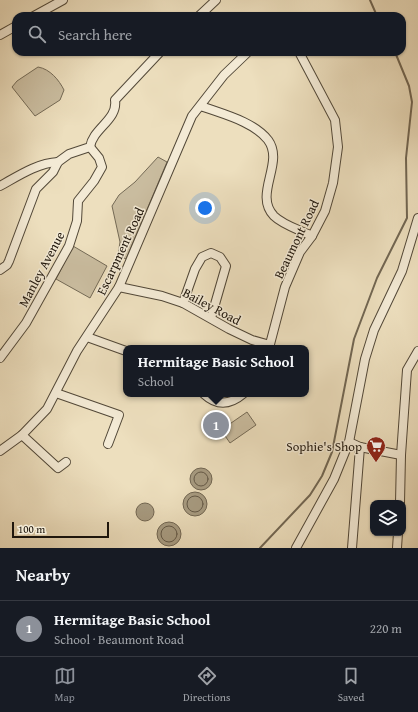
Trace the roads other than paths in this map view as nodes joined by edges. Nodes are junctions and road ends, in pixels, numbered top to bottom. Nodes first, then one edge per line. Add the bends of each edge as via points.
1 (63, 0) edge
2 (216, 0) edge
3 (41, 12) edge
4 (203, 12) edge
5 (12, 28) edge
6 (0, 35) edge
7 (156, 56) edge
8 (244, 56) edge
9 (302, 56) edge
10 (201, 106) junction
11 (90, 147) junction
12 (58, 162) junction
13 (0, 186) edge
14 (418, 218) edge
15 (312, 236) junction
16 (416, 237) edge
17 (0, 270) edge
18 (119, 287) junction
19 (183, 302) junction
20 (211, 318) junction
21 (87, 337) junction
22 (264, 345) edge
23 (270, 345) edge
24 (123, 350) edge
25 (418, 351) edge
26 (0, 358) edge
27 (56, 393) junction
28 (207, 397) edge
29 (239, 397) edge
30 (22, 435) junction
31 (349, 442) junction
32 (108, 444) dead end
33 (360, 447) junction
34 (0, 451) edge
35 (401, 455) junction
36 (66, 462) dead end
37 (400, 500) edge
38 (398, 536) edge
39 (296, 548) edge
40 (352, 548) edge
41 (397, 548) edge

1 - 3 street
2 - 4 street
5 - 6 street
7 - 11 street via 115,100 116,106 111,117 94,134
8 - 10 street, Escarpment Road via 224,75
9 - 15 street, Beaumont Road via 335,120 338,147 333,183 325,211
10 - 15 street via 250,125 267,139 273,147 266,196 268,207 275,216
10 - 18 street, Escarpment Road via 192,116 178,146
11 - 12 street via 69,154
11 - 26 street, Manley Avenue via 99,158 102,167 78,201 77,221 69,246 26,323
12 - 13 street via 50,162
12 - 17 street via 36,189 9,261
14 - 16 street
15 - 23 street, Beaumont Road via 300,252 285,287
16 - 31 street via 374,330 365,359
18 - 19 street, Bailey Road
18 - 21 street, Escarpment Road
19 - 20 street, Bailey Road
19 - 20 street via 202,257 211,253 220,257 226,266
20 - 22 street, Bailey Road
21 - 24 street
21 - 27 street, Escarpment Road
25 - 35 street via 407,370
27 - 30 street, Escarpment Road via 47,409
27 - 32 street via 118,415
28 - 29 street via 221,404 231,403
30 - 34 street, Escarpment Road
30 - 36 street via 58,468
31 - 33 street
31 - 39 street via 334,479
33 - 35 street
33 - 40 street
35 - 37 street
38 - 41 street

